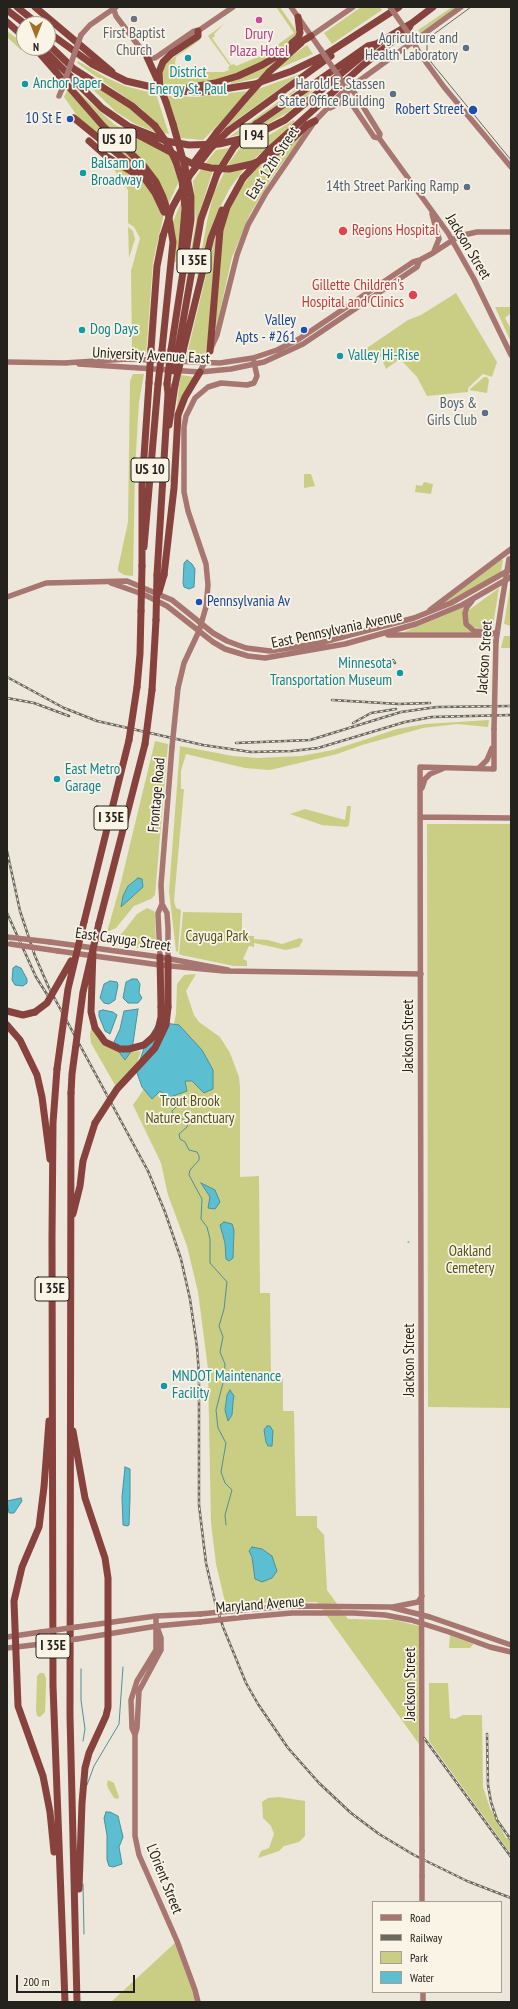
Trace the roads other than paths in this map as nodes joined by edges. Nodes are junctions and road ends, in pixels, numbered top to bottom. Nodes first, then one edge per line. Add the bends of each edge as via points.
1 (16, 7) edge
2 (36, 7) edge
3 (234, 7) edge
4 (291, 7) edge
5 (353, 7) edge
6 (390, 7) edge
7 (399, 7) edge
8 (433, 7) edge
9 (461, 7) edge
10 (115, 8) edge
11 (7, 10) edge
12 (26, 16) edge
13 (28, 16) edge
14 (16, 17) edge
15 (298, 17) junction
16 (380, 20) junction
17 (412, 23) junction
18 (198, 31) junction
19 (311, 36) junction
20 (56, 38) edge
21 (413, 41) junction
22 (378, 43) junction
23 (56, 45) edge
24 (56, 52) edge
25 (281, 52) junction
26 (42, 56) edge
27 (50, 56) edge
28 (147, 57) junction
29 (159, 81) junction
30 (131, 83) junction
31 (149, 87) junction
32 (346, 87) junction
33 (59, 96) dead end
34 (356, 109) junction
35 (107, 112) junction
36 (322, 113) junction
37 (74, 118) dead end
38 (149, 120) junction
39 (315, 121) junction
40 (380, 138) junction
41 (89, 141) dead end
42 (511, 167) edge
43 (148, 182) junction
44 (236, 188) junction
45 (178, 194) junction
46 (431, 212) junction
47 (511, 232) edge
48 (452, 240) junction
49 (172, 246) junction
50 (433, 253) junction
51 (179, 286) junction
52 (177, 350) junction
53 (210, 351) junction
54 (511, 355) edge
55 (253, 361) junction
56 (7, 362) edge
57 (64, 363) junction
58 (205, 363) junction
59 (200, 372) junction
60 (171, 385) junction
61 (168, 394) joint
62 (165, 434) junction
63 (511, 548) edge
64 (142, 557) junction
65 (511, 569) edge
66 (161, 575) junction
67 (511, 577) edge
68 (110, 582) junction
69 (477, 596) junction
70 (7, 597) edge
71 (423, 615) junction
72 (201, 623) junction
73 (199, 631) junction
74 (497, 632) junction
75 (377, 635) junction
76 (494, 744) junction
77 (446, 768) junction
78 (479, 768) junction
79 (420, 794) junction
80 (421, 817) junction
81 (511, 818) edge
82 (162, 904) junction
83 (7, 937) edge
84 (8, 944) edge
85 (77, 950) junction
86 (93, 950) junction
87 (160, 957) junction
88 (168, 962) junction
89 (160, 965) junction
90 (421, 974) junction
91 (164, 1007) junction
92 (7, 1011) edge
93 (7, 1025) edge
94 (53, 1193) junction
95 (70, 1226) junction
96 (53, 1378) junction
97 (70, 1405) junction
98 (422, 1596) junction
99 (390, 1607) junction
100 (423, 1615) junction
101 (156, 1616) junction
102 (108, 1622) junction
103 (422, 1624) junction
104 (157, 1626) junction
105 (108, 1634) junction
106 (16, 1635) junction
107 (7, 1636) edge
108 (511, 1645) edge
109 (16, 1647) junction
110 (7, 1648) edge
111 (511, 1652) edge
112 (422, 1901) edge
113 (76, 1913) junction
114 (60, 1914) junction
115 (65, 2002) edge
116 (77, 2002) edge
117 (198, 2002) edge

1 - 12 highway
1 - 13 highway
2 - 30 highway via 112,72
3 - 18 main road
4 - 15 main road, Jackson Street
5 - 19 main road
6 - 21 main road, bridge
7 - 16 highway, I 35E
8 - 17 highway, I 35E
9 - 21 main road, East 12th Street
10 - 28 main road via 116,16
10 - 33 main road, bridge via 90,25 81,35
11 - 14 highway
15 - 19 main road, Jackson Street
15 - 25 highway via 298,38
16 - 31 highway via 317,60 292,72 255,84 196,92
16 - 45 highway, I 35E, bridge via 228,132 202,160
17 - 22 highway, I 35E
17 - 44 highway, bridge via 408,30 362,66 270,149
18 - 28 main road via 194,31 154,58
18 - 29 highway via 198,36 166,59 160,68
19 - 25 highway
19 - 32 main road, Jackson Street, bridge
19 - 45 highway, bridge via 269,72 217,132 189,171
20 - 30 highway via 98,68
21 - 32 main road, East 12th Street
21 - 42 main road via 444,86
22 - 35 highway, I 94 via 290,117 270,129 247,138 207,145 172,142 139,131
22 - 52 highway, I 35E, bridge via 362,50 281,104 256,124 234,147 217,174 206,199
23 - 38 highway, US 10 via 77,66 136,107
24 - 38 highway via 74,69 132,106
25 - 31 highway via 255,69 221,82 186,88
26 - 49 highway, US 10 via 103,126 150,174 168,212
27 - 35 highway, I 94
28 - 29 highway
29 - 51 highway, bridge via 190,188 192,210
30 - 31 highway
32 - 34 main road, Jackson Street via 347,97
32 - 36 main road, East 12th Street
32 - 40 main road, Jackson Street via 354,92
34 - 36 main road via 344,101
34 - 40 main road, Jackson Street via 374,137
35 - 39 highway via 138,136 180,158 205,167 222,169 245,166 264,159 283,148 307,125
36 - 39 main road, East 12th Street
37 - 43 highway via 135,167
38 - 51 highway, US 10, bridge via 167,143 182,181 185,208
39 - 53 main road, East 12th Street via 266,193 248,225 236,255 220,324
40 - 46 main road, Jackson Street
41 - 43 highway via 110,159
43 - 49 highway via 164,210
44 - 52 highway via 226,200 215,225
44 - 53 highway via 219,236
45 - 64 highway, I 35E, bridge via 163,236 157,266 142,493
46 - 48 main road, Jackson Street
46 - 50 main road via 439,239
47 - 48 main road, University Avenue East via 477,232
48 - 50 main road, University Avenue East
48 - 54 main road, Jackson Street
49 - 64 highway, US 10, bridge via 146,539
50 - 55 main road, University Avenue East via 420,260 417,267 303,344 279,356
51 - 52 highway, US 10
52 - 60 highway, US 10, bridge
52 - 60 highway, bridge
53 - 58 main road, East 12th Street
55 - 58 main road, University Avenue East
55 - 59 main road, University Avenue East via 224,370
55 - 72 main road, Frontage Road via 257,376 254,383 224,383 208,387 193,401 185,421 184,492 206,564 208,579 207,602
56 - 57 main road, University Avenue East
57 - 58 main road, University Avenue East via 127,359
57 - 59 main road, University Avenue East
58 - 59 main road, East 12th Street
59 - 66 highway via 178,415 174,488
60 - 61 highway, US 10
60 - 62 highway via 170,423
61 - 62 highway, I 35E
62 - 66 highway, I 35E
63 - 71 main road
63 - 74 main road, Jackson Street, bridge
64 - 85 highway, I 35E, bridge via 140,654 129,740
65 - 71 main road, East Pennsylvania Avenue via 451,603
66 - 86 highway, I 35E, bridge via 156,599 152,690 145,744
67 - 69 main road, East Pennsylvania Avenue
68 - 70 main road via 46,583
68 - 72 main road, East Pennsylvania Avenue via 133,583 166,597
68 - 73 main road, East Pennsylvania Avenue via 145,594 167,606
69 - 74 main road via 467,607 465,618 468,626 474,631
69 - 75 main road, East Pennsylvania Avenue via 434,617
71 - 72 main road, East Pennsylvania Avenue via 344,638 270,651 252,650 233,644
72 - 73 main road, Frontage Road
73 - 75 main road, East Pennsylvania Avenue via 226,650 256,658 307,652
73 - 82 main road, Frontage Road, bridge via 184,663 178,688 161,885
74 - 75 main road via 489,635
74 - 76 main road, Jackson Street, bridge
76 - 78 main road via 491,754
76 - 78 main road, Jackson Street via 494,768
77 - 78 main road
77 - 79 main road via 430,774 425,779
77 - 79 main road, Jackson Street via 420,768
79 - 80 main road, Jackson Street
80 - 81 main road
80 - 90 main road, Jackson Street
82 - 87 main road, Frontage Road via 158,913
82 - 88 main road, Frontage Road via 167,914
83 - 87 main road, East Cayuga Street, bridge
84 - 89 main road, East Cayuga Street, bridge
85 - 92 highway, bridge via 47,1003 35,1012 23,1015
85 - 94 highway, I 35E, bridge via 68,989 57,1069 53,1123
86 - 91 highway, bridge via 91,1012 95,1028 105,1042 129,1050 144,1045 158,1030
86 - 95 highway, I 35E, bridge via 80,1011 71,1093
87 - 88 main road, East Cayuga Street
87 - 89 highway
88 - 89 main road, East Cayuga Street
88 - 90 main road, East Cayuga Street via 234,972
88 - 91 highway
89 - 91 highway
90 - 98 main road, Jackson Street
91 - 95 highway, bridge via 166,1024 155,1048 117,1089 94,1123 83,1161
93 - 94 highway via 20,1040 37,1075 42,1096
94 - 96 highway, I 35E
95 - 97 highway, I 35E
96 - 106 highway via 39,1527 22,1567 16,1590
96 - 114 highway, I 35E via 53,1686
97 - 102 highway via 85,1498 107,1568
97 - 113 highway, I 35E via 70,1729
98 - 99 main road via 418,1602
98 - 100 main road, Jackson Street
99 - 100 main road, Maryland Avenue
99 - 101 main road, Maryland Avenue, bridge via 318,1606
100 - 103 main road, Jackson Street
100 - 108 main road, Maryland Avenue
101 - 102 main road, Maryland Avenue
101 - 104 main road, L'Orient Street
102 - 105 highway
102 - 106 main road, Maryland Avenue, bridge
103 - 104 main road, Maryland Avenue, bridge via 391,1616 323,1613 278,1614
103 - 111 main road, Maryland Avenue
103 - 112 main road, Jackson Street, bridge
104 - 105 main road, Maryland Avenue
104 - 117 main road, L'Orient Street via 162,1644 159,1657 152,1662 134,1690 132,1700 132,1728 135,1735 135,1836 137,1849
105 - 109 main road, Maryland Avenue, bridge
105 - 113 highway via 108,1707 85,1768
106 - 107 main road, Maryland Avenue
106 - 109 highway
109 - 110 main road, Maryland Avenue
109 - 114 highway via 18,1706 47,1792
113 - 116 highway, I 35E
114 - 115 highway, I 35E

